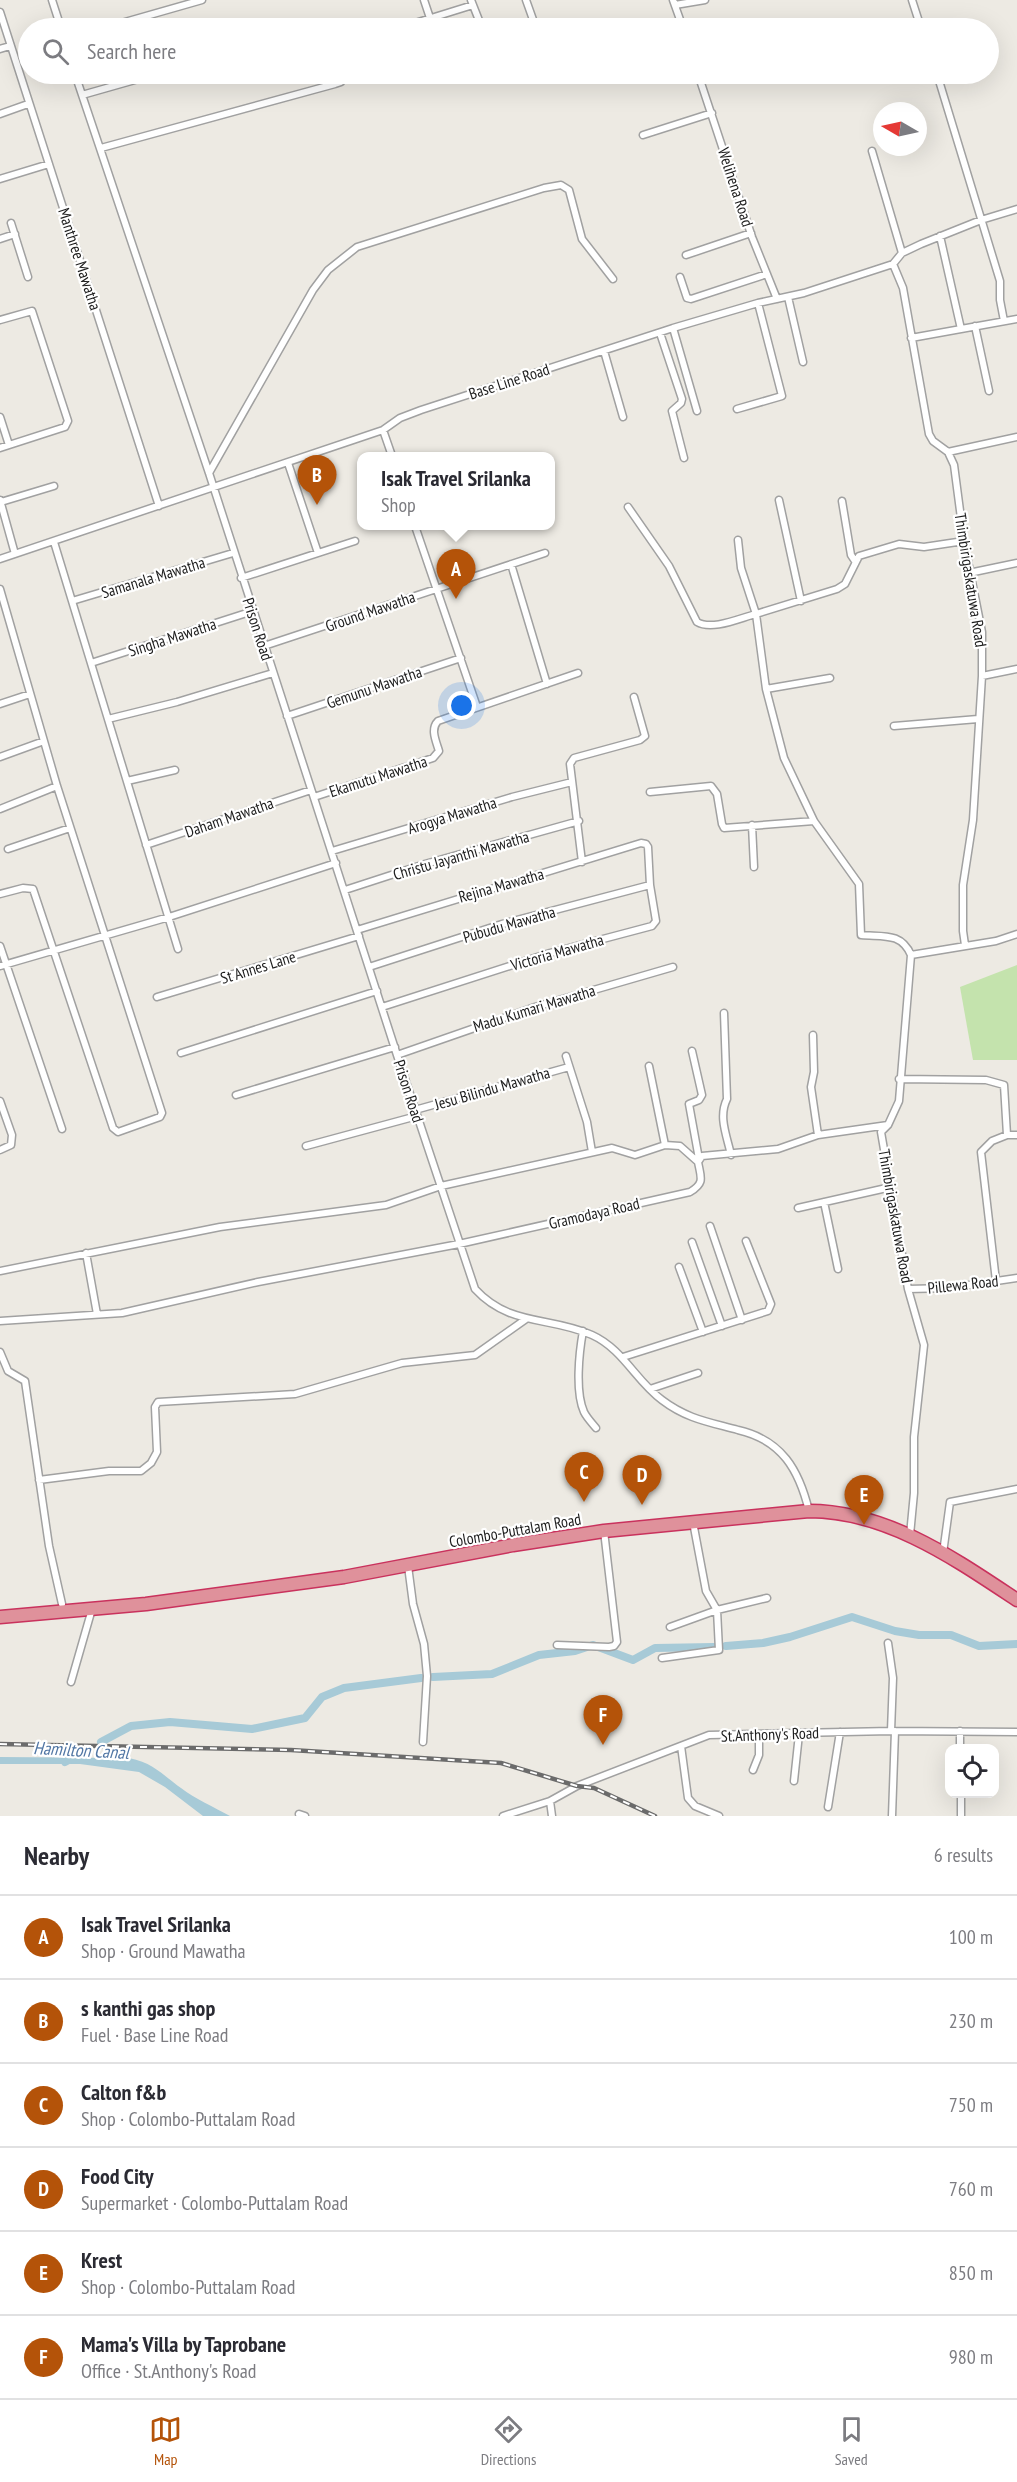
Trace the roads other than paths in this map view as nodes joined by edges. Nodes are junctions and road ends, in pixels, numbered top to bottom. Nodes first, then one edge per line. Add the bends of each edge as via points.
1 (52, 0) edge
2 (202, 0) edge
3 (424, 0) edge
4 (526, 0) edge
5 (705, 0) edge
6 (912, 0) edge
7 (674, 2) edge
8 (472, 3) edge
9 (0, 12) edge
10 (58, 18) edge
11 (139, 18) edge
12 (430, 18) joint
13 (478, 18) edge
14 (532, 18) edge
15 (680, 18) edge
16 (918, 18) edge
17 (10, 46) junction
18 (0, 50) edge
19 (18, 72) edge
20 (22, 84) edge
21 (78, 84) edge
22 (121, 84) edge
23 (335, 84) edge
24 (701, 84) edge
25 (940, 84) edge
26 (82, 95) junction
27 (28, 104) junction
28 (711, 113) junction
29 (0, 114) edge
30 (644, 135) dead end
31 (101, 148) junction
32 (872, 151) dead end
33 (49, 164) junction
34 (0, 179) edge
35 (1017, 209) edge
36 (981, 220) junction
37 (11, 223) dead end
38 (751, 233) junction
39 (15, 234) junction
40 (940, 236) junction
41 (0, 239) edge
42 (902, 253) junction
43 (686, 255) dead end
44 (893, 264) junction
45 (767, 274) junction
46 (28, 277) dead end
47 (680, 278) dead end
48 (613, 279) dead end
49 (788, 297) junction
50 (777, 299) junction
51 (758, 303) junction
52 (1017, 319) edge
53 (0, 320) edge
54 (1004, 321) junction
55 (975, 327) junction
56 (674, 328) junction
57 (961, 329) junction
58 (660, 333) junction
59 (911, 338) junction
60 (604, 351) junction
61 (803, 362) dead end
62 (989, 391) dead end
63 (737, 409) dead end
64 (698, 411) dead end
65 (0, 417) edge
66 (623, 417) dead end
67 (383, 430) junction
68 (1017, 437) edge
69 (9, 445) junction
70 (0, 447) edge
71 (391, 452) edge
72 (948, 452) junction
73 (684, 458) dead end
74 (288, 463) junction
75 (209, 473) junction
76 (54, 486) dead end
77 (214, 489) junction
78 (779, 500) dead end
79 (0, 501) edge
80 (842, 501) dead end
81 (159, 506) junction
82 (628, 507) dead end
83 (417, 530) edge
84 (738, 540) dead end
85 (354, 541) dead end
86 (964, 541) junction
87 (54, 542) junction
88 (233, 553) junction
89 (318, 553) junction
90 (15, 554) junction
91 (545, 554) dead end
92 (0, 560) edge
93 (855, 561) junction
94 (1017, 563) edge
95 (511, 564) junction
96 (969, 573) junction
97 (241, 578) junction
98 (436, 588) junction
99 (0, 589) edge
100 (801, 600) junction
101 (72, 601) junction
102 (253, 611) junction
103 (756, 614) junction
104 (264, 646) junction
105 (461, 658) junction
106 (91, 663) junction
107 (1017, 669) edge
108 (273, 673) junction
109 (578, 674) dead end
110 (982, 676) junction
111 (830, 678) dead end
112 (547, 684) junction
113 (766, 689) junction
114 (30, 694) junction
115 (634, 697) dead end
116 (0, 704) edge
117 (477, 706) junction
118 (287, 716) junction
119 (108, 719) junction
120 (978, 719) junction
121 (894, 726) dead end
122 (44, 741) junction
123 (0, 757) edge
124 (175, 770) dead end
125 (127, 781) junction
126 (572, 782) junction
127 (57, 786) junction
128 (311, 790) junction
129 (650, 792) dead end
130 (314, 797) junction
131 (0, 809) edge
132 (579, 821) junction
133 (814, 821) junction
134 (752, 825) junction
135 (70, 828) junction
136 (646, 844) joint
137 (147, 845) junction
138 (8, 849) dead end
139 (332, 851) junction
140 (582, 862) junction
141 (336, 863) junction
142 (754, 867) dead end
143 (650, 885) junction
144 (345, 890) junction
145 (0, 894) edge
146 (169, 917) junction
147 (358, 933) junction
148 (1017, 934) edge
149 (104, 936) junction
150 (965, 945) junction
151 (0, 946) edge
152 (54, 949) junction
153 (178, 949) dead end
154 (911, 955) junction
155 (3, 965) edge
156 (369, 967) junction
157 (673, 967) dead end
158 (377, 991) junction
159 (157, 998) dead end
160 (382, 1007) junction
161 (724, 1013) dead end
162 (813, 1035) dead end
163 (394, 1047) junction
164 (692, 1051) dead end
165 (181, 1053) dead end
166 (397, 1055) junction
167 (566, 1056) dead end
168 (569, 1066) junction
169 (649, 1066) dead end
170 (899, 1079) junction
171 (236, 1095) dead end
172 (0, 1101) edge
173 (416, 1113) junction
174 (888, 1125) junction
175 (62, 1129) dead end
176 (818, 1135) junction
177 (1007, 1135) junction
178 (1017, 1135) edge
179 (665, 1145) junction
180 (306, 1146) dead end
181 (0, 1150) edge
182 (592, 1152) junction
183 (731, 1155) junction
184 (698, 1160) junction
185 (441, 1186) junction
186 (891, 1187) junction
187 (824, 1202) junction
188 (798, 1208) dead end
189 (711, 1226) dead end
190 (746, 1241) dead end
191 (692, 1242) dead end
192 (459, 1244) junction
193 (86, 1253) junction
194 (679, 1267) dead end
195 (838, 1269) dead end
196 (0, 1271) edge
197 (1017, 1278) edge
198 (996, 1281) junction
199 (908, 1289) junction
200 (97, 1314) junction
201 (526, 1319) junction
202 (742, 1320) junction
203 (0, 1321) edge
204 (723, 1326) junction
205 (583, 1331) junction
206 (703, 1332) junction
207 (0, 1352) edge
208 (623, 1357) junction
209 (698, 1373) dead end
210 (650, 1389) junction
211 (596, 1428) dead end
212 (39, 1480) junction
213 (1017, 1489) edge
214 (808, 1508) junction
215 (693, 1522) junction
216 (604, 1531) junction
217 (910, 1531) junction
218 (944, 1550) junction
219 (408, 1566) junction
220 (1017, 1591) edge
221 (767, 1598) dead end
222 (1017, 1600) edge
223 (62, 1604) junction
224 (0, 1609) edge
225 (92, 1609) junction
226 (717, 1610) junction
227 (0, 1617) edge
228 (670, 1627) dead end
229 (888, 1643) dead end
230 (557, 1645) dead end
231 (662, 1658) dead end
232 (71, 1682) dead end
233 (893, 1731) junction
234 (960, 1731) junction
235 (840, 1732) junction
236 (1017, 1732) edge
237 (799, 1734) junction
238 (759, 1735) junction
239 (423, 1742) dead end
240 (960, 1744) edge
241 (681, 1746) junction
242 (753, 1770) dead end
243 (794, 1781) dead end
244 (961, 1798) edge
245 (550, 1801) junction
246 (828, 1807) dead end
247 (503, 1816) edge
248 (552, 1816) edge
249 (720, 1816) edge
250 (892, 1816) edge
251 (961, 1816) edge

1 - 10 street
2 - 11 street
3 - 12 street
4 - 14 street
5 - 7 street
6 - 16 street
7 - 15 street
8 - 12 street
8 - 13 street
9 - 17 street, Manthree Mawatha
17 - 18 street
17 - 19 street, Manthree Mawatha
20 - 27 street, Manthree Mawatha
21 - 26 street, Prison Road
22 - 26 street
23 - 31 street
24 - 28 street, Welihena Road
25 - 36 street
26 - 31 street, Prison Road
27 - 29 street
27 - 33 street, Manthree Mawatha
28 - 30 street
28 - 38 street, Welihena Road
31 - 75 street, Prison Road
32 - 42 street
33 - 34 street
33 - 81 street, Manthree Mawatha
35 - 36 street
36 - 40 street
36 - 54 street via 1000,280
37 - 39 street
38 - 43 street
38 - 45 street, Welihena Road
39 - 41 street
39 - 46 street
40 - 42 street
40 - 57 street
42 - 44 street
44 - 49 street, Base Line Road
44 - 59 street, Thimbirigaskatuwa Road via 903,288
45 - 47 street via 691,299 687,298
45 - 50 street, Welihena Road
48 - 75 street via 582,239 569,190 561,185 357,247 328,270 313,291
49 - 50 street, Base Line Road
49 - 61 street
50 - 51 street, Base Line Road
51 - 56 street, Base Line Road
51 - 63 street via 782,396
52 - 54 street
53 - 69 street via 32,310 68,424
54 - 55 street
55 - 57 street
55 - 62 street
56 - 58 street, Base Line Road
56 - 64 street
57 - 59 street
58 - 60 street, Base Line Road
58 - 73 street via 682,399 672,411
59 - 72 street, Thimbirigaskatuwa Road via 928,434
60 - 66 street
60 - 67 street, Base Line Road via 421,410
65 - 69 street
67 - 71 street
67 - 74 street, Base Line Road
68 - 72 street
69 - 70 street
72 - 86 street, Thimbirigaskatuwa Road via 954,465
74 - 77 street, Base Line Road
74 - 89 street
75 - 77 street, Prison Road
76 - 79 street
77 - 81 street, Base Line Road
77 - 88 street, Prison Road
78 - 100 street
79 - 90 street
80 - 93 street
81 - 87 street, Base Line Road
82 - 103 street via 669,566 697,622 725,622
83 - 98 street
84 - 103 street via 741,568
85 - 89 street
86 - 93 street via 924,547 899,544 859,556
86 - 96 street, Thimbirigaskatuwa Road
87 - 90 street, Base Line Road
87 - 101 street
88 - 97 street, Prison Road
88 - 101 street, Samanala Mawatha
89 - 97 street
90 - 92 street, Base Line Road
91 - 95 street, Ground Mawatha
93 - 100 street via 845,584
94 - 96 street
95 - 98 street, Ground Mawatha
95 - 112 street
96 - 110 street, Thimbirigaskatuwa Road via 982,632
97 - 102 street, Prison Road
98 - 104 street, Ground Mawatha
98 - 105 street
99 - 114 street
100 - 103 street
101 - 106 street
102 - 104 street, Prison Road
102 - 106 street, Singha Mawatha
103 - 113 street
104 - 108 street, Prison Road
105 - 117 street
105 - 118 street, Gemunu Mawatha
106 - 119 street
107 - 110 street
108 - 118 street, Prison Road
108 - 119 street
109 - 112 street, Ekamutu Mawatha
110 - 120 street, Thimbirigaskatuwa Road
111 - 113 street
112 - 117 street, Ekamutu Mawatha
113 - 133 street via 784,758
114 - 116 street
114 - 122 street
115 - 126 street via 645,736 574,758 570,764
117 - 130 street, Ekamutu Mawatha via 434,724 440,751 433,758
118 - 128 street, Prison Road
119 - 125 street
120 - 121 street
120 - 150 street, Thimbirigaskatuwa Road via 973,820 963,885
122 - 123 street
122 - 127 street
124 - 125 street
125 - 137 street
126 - 132 street
126 - 139 street, Arogya Mawatha
127 - 131 street
127 - 135 street
128 - 130 street, Prison Road
128 - 137 street, Daham Mawatha
129 - 134 street via 711,786 717,794 724,828
130 - 139 street, Prison Road
132 - 140 street
132 - 144 street, Christu Jayanthi Mawatha
133 - 134 street
133 - 154 street via 859,884 861,935 898,938 906,943
134 - 142 street
135 - 138 street
135 - 149 street
136 - 140 street, Rejina Mawatha
136 - 143 street, Victoria Mawatha
137 - 146 street
139 - 141 street, Prison Road
140 - 147 street, Rejina Mawatha
141 - 144 street, Prison Road
141 - 146 street
143 - 156 street, Pubudu Mawatha via 502,924
143 - 160 street, Victoria Mawatha via 656,921 652,926 550,953
144 - 147 street, Prison Road
145 - 152 street via 33,889
146 - 149 street
146 - 153 street
147 - 156 street, Prison Road
147 - 159 street, St Annes Lane
148 - 150 street
149 - 152 street
149 - 152 street via 162,1113 118,1132 112,1128
150 - 154 street
151 - 155 street
152 - 155 street
154 - 170 street, Thimbirigaskatuwa Road
155 - 175 street
156 - 158 street, Prison Road
157 - 166 street, Madu Kumari Mawatha via 535,1007
158 - 160 street, Prison Road
158 - 165 street
160 - 163 street, Prison Road
161 - 183 street via 727,1099 722,1118
162 - 176 street via 811,1087
163 - 166 street, Prison Road
163 - 171 street
164 - 184 street, Gramodaya Road via 702,1095 689,1104
166 - 173 street, Prison Road
167 - 168 street
168 - 173 street, Jesu Bilindu Mawatha
168 - 182 street
169 - 179 street
170 - 174 street, Thimbirigaskatuwa Road via 899,1101
170 - 177 street via 986,1080 1004,1085
172 - 181 street via 12,1143
173 - 180 street, Jesu Bilindu Mawatha
173 - 185 street, Prison Road
174 - 176 street
174 - 186 street, Thimbirigaskatuwa Road via 881,1132
176 - 183 street via 778,1149
177 - 178 street
177 - 198 street via 981,1152
179 - 182 street via 635,1155 612,1148
179 - 184 street via 680,1146
182 - 185 street
183 - 184 street via 702,1156
184 - 192 street, Gramodaya Road via 702,1180 690,1192
185 - 192 street, Prison Road
185 - 193 street via 386,1205 220,1227
186 - 187 street
186 - 199 street, Thimbirigaskatuwa Road
187 - 188 street
187 - 195 street
189 - 202 street
190 - 202 street via 771,1304 768,1311
191 - 204 street
192 - 200 street via 258,1282 122,1313
192 - 201 street, Prison Road via 475,1289 491,1305
193 - 196 street
193 - 200 street
194 - 206 street
197 - 198 street, Pillewa Road
198 - 199 street, Pillewa Road
199 - 217 street, Thimbirigaskatuwa Road via 924,1345 914,1437
200 - 203 street
201 - 205 street, Prison Road
201 - 212 street via 476,1355 402,1363 295,1394 158,1402 157,1452 141,1471
202 - 204 street
204 - 206 street
205 - 208 street, Prison Road
205 - 211 street via 579,1353 581,1398 584,1412
206 - 208 street
207 - 212 street via 8,1371 25,1381
208 - 210 street, Prison Road
209 - 210 street
210 - 214 street, Prison Road via 688,1416 740,1430 778,1447 797,1472
212 - 223 street
213 - 218 street via 950,1502
214 - 215 highway, Colombo-Puttalam Road
214 - 217 highway, Colombo-Puttalam Road
214 - 223 highway, Colombo-Puttalam Road via 594,1528 280,1579
215 - 216 highway, Colombo-Puttalam Road
215 - 226 street via 706,1591
216 - 219 highway, Colombo-Puttalam Road
216 - 230 street via 617,1642 609,1647
217 - 218 highway, Colombo-Puttalam Road
218 - 220 highway, Colombo-Puttalam Road
218 - 222 highway, Colombo-Puttalam Road
219 - 225 highway, Colombo-Puttalam Road
219 - 239 street via 427,1676
221 - 226 street
223 - 224 highway, Colombo-Puttalam Road
225 - 227 highway, Colombo-Puttalam Road
225 - 232 street
226 - 228 street
226 - 231 street via 719,1650
229 - 233 street via 893,1678
233 - 234 street, St.Anthony's Road
233 - 235 street, St.Anthony's Road
233 - 250 street
234 - 236 street, St.Anthony's Road
234 - 240 street
235 - 237 street, St.Anthony's Road
235 - 246 street
237 - 238 street, St.Anthony's Road
237 - 243 street
238 - 241 street, St.Anthony's Road via 709,1735
238 - 242 street via 759,1755
241 - 245 street, St.Anthony's Road via 577,1786
241 - 249 street via 688,1798 695,1806
244 - 251 street
245 - 247 street, St.Anthony's Road
245 - 248 street

